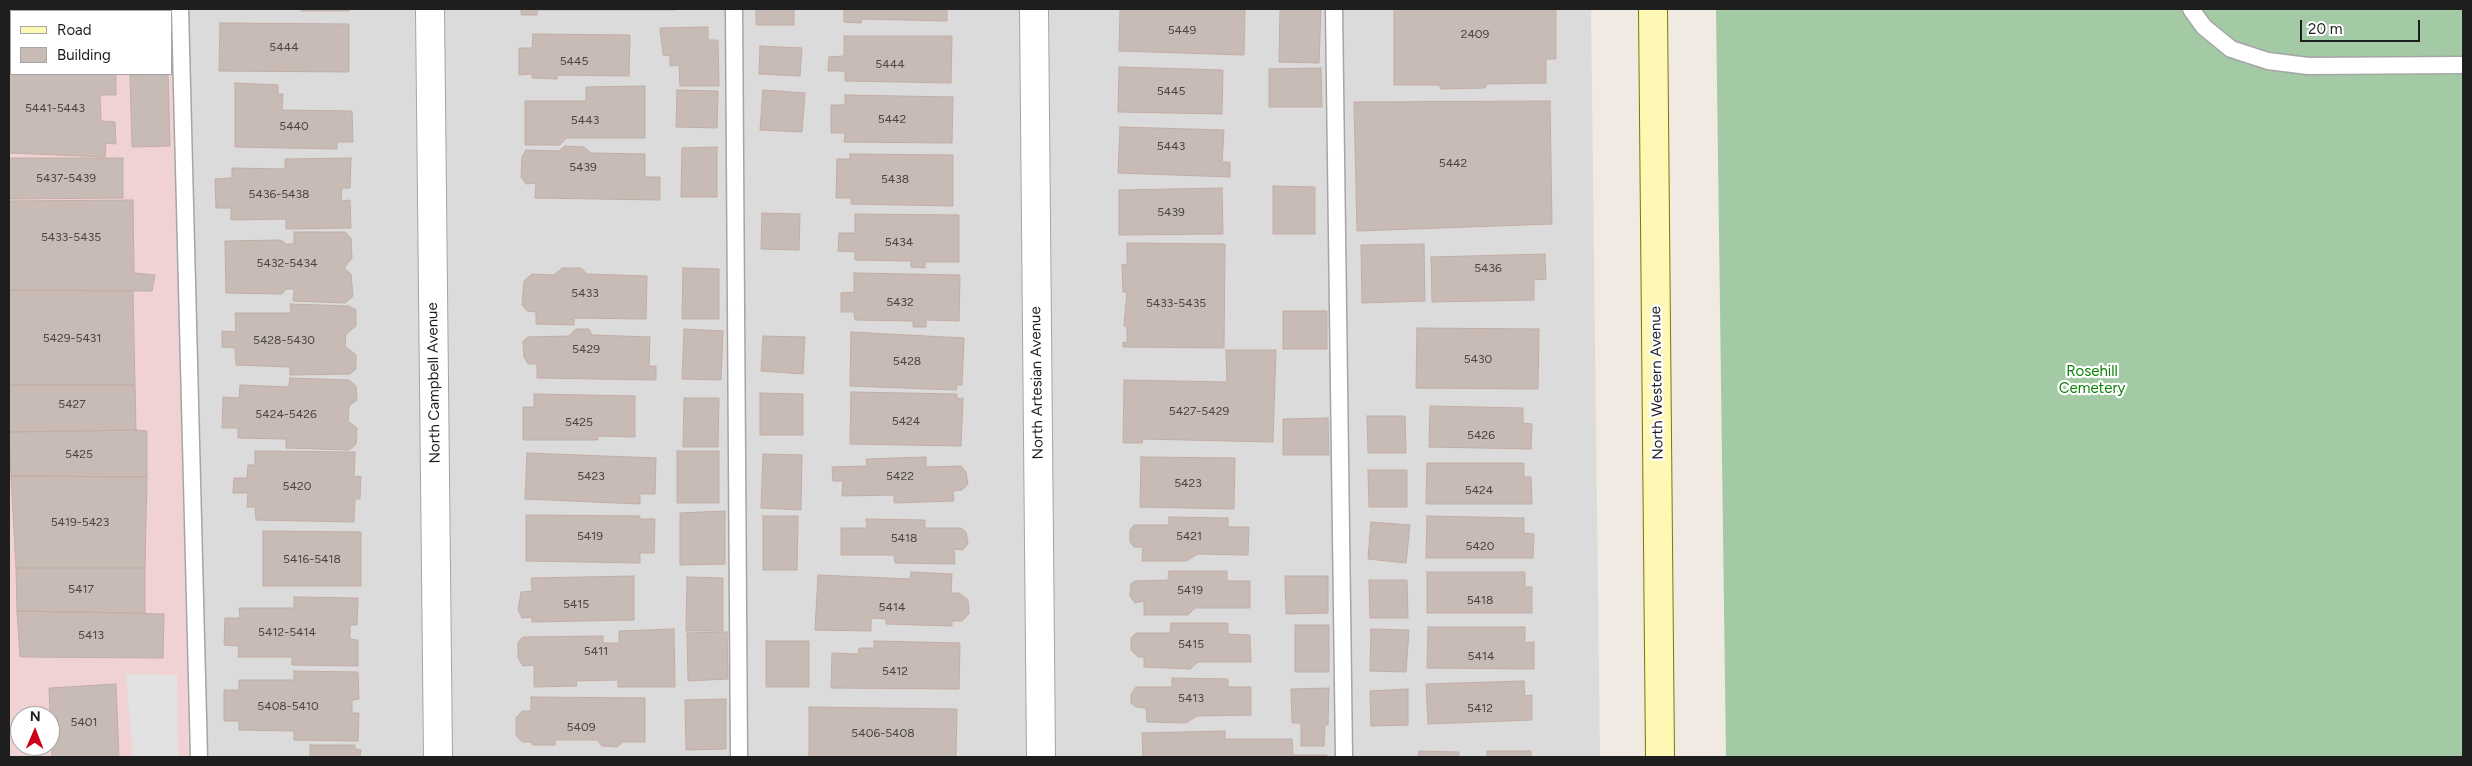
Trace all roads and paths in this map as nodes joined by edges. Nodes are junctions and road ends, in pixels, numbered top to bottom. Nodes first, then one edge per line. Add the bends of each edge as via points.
1 (180, 9) edge
2 (430, 9) edge
3 (734, 9) edge
4 (1034, 9) edge
5 (1334, 9) edge
6 (1654, 9) edge
7 (2191, 9) edge
8 (2463, 65) edge
9 (199, 757) edge
10 (438, 757) edge
11 (739, 757) edge
12 (1041, 757) edge
13 (1344, 757) edge
14 (1660, 757) edge

1 - 9 lane
2 - 10 street, North Campbell Avenue
3 - 11 lane
4 - 12 street, North Artesian Avenue
5 - 13 lane
6 - 14 main road, North Western Avenue
7 - 8 lane via 2204,27 2231,49 2268,61 2308,66

